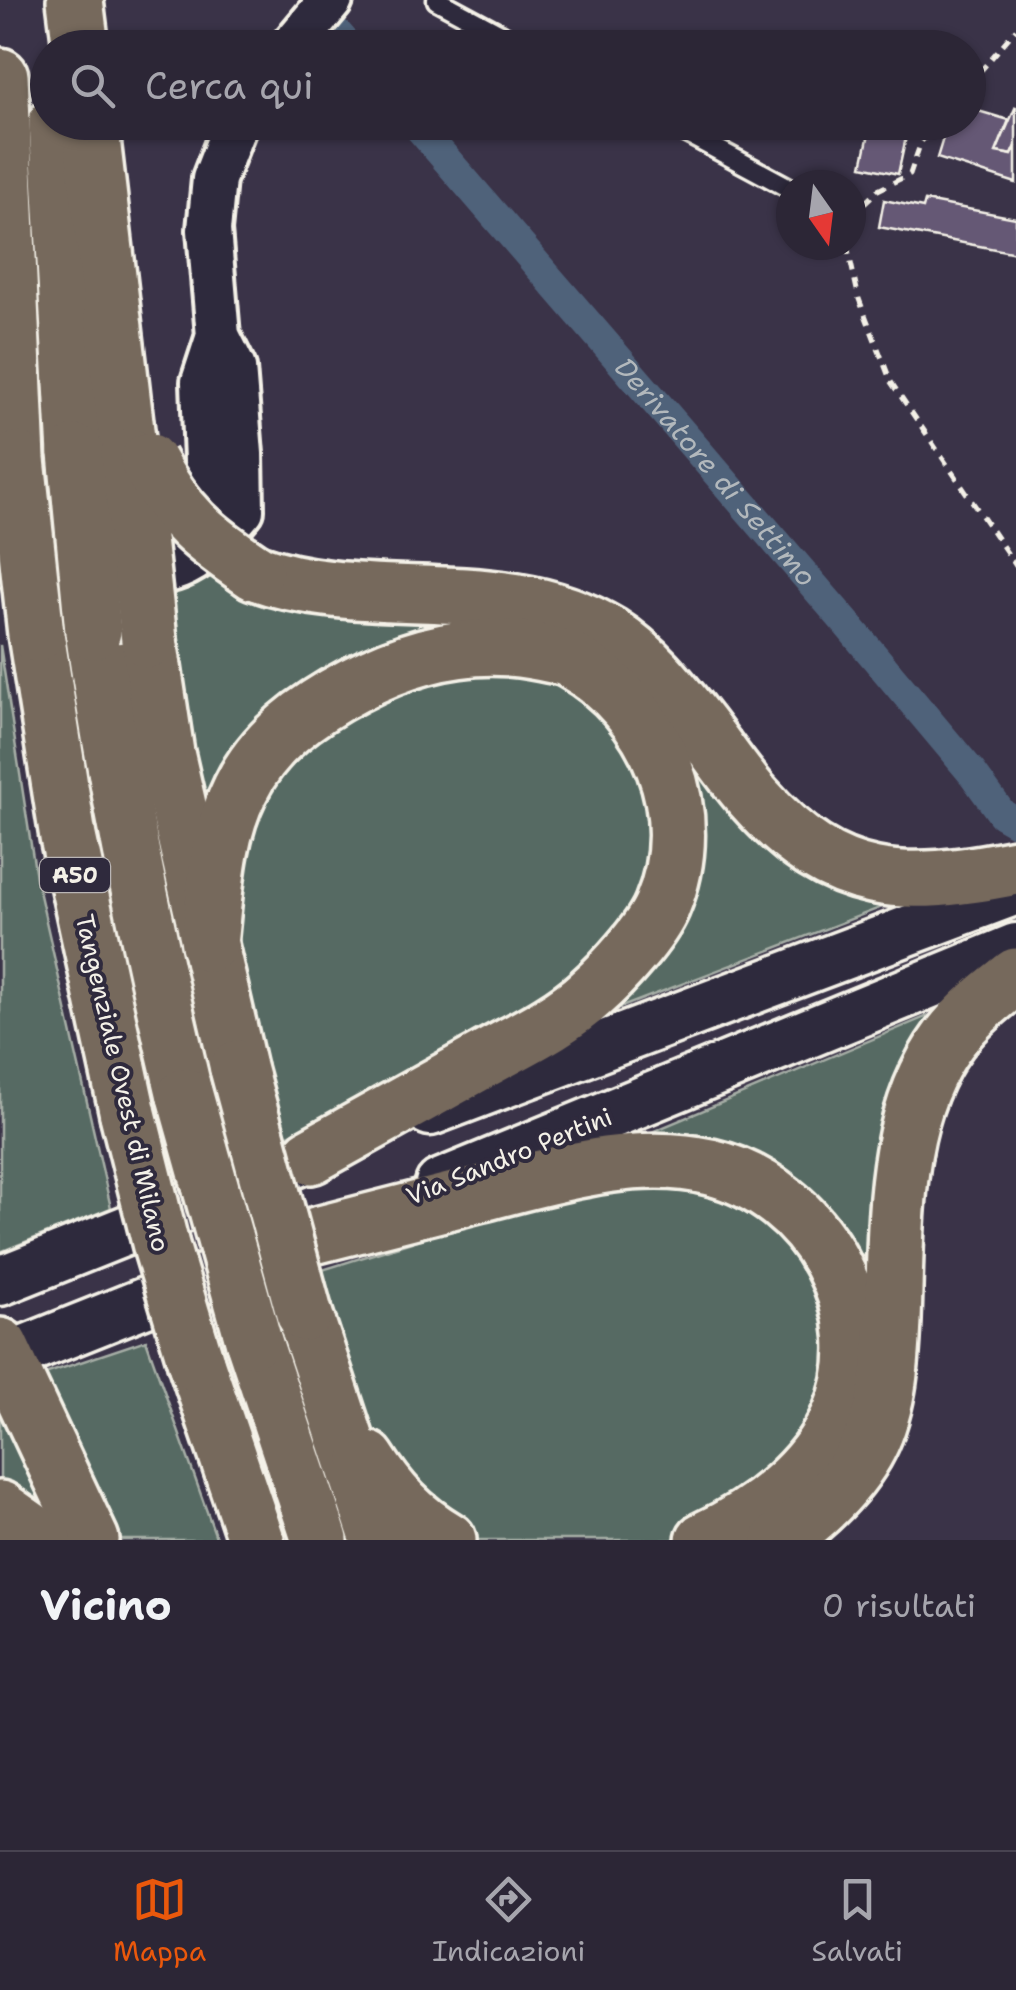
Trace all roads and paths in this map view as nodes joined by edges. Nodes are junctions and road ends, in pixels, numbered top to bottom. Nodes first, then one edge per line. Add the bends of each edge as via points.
1 (52, 0) edge
2 (75, 0) edge
3 (331, 0) edge
4 (437, 0) edge
5 (1016, 29) edge
6 (53, 30) edge
7 (79, 30) edge
8 (305, 30) edge
9 (493, 30) edge
10 (986, 65) edge
11 (0, 76) edge
12 (60, 140) edge
13 (92, 140) edge
14 (229, 140) edge
15 (700, 140) edge
16 (923, 140) edge
17 (776, 181) edge
18 (866, 202) edge
19 (850, 260) edge
20 (218, 336) junction
21 (118, 457) junction
22 (0, 532) edge
23 (0, 564) edge
24 (1016, 566) edge
25 (1016, 867) edge
26 (1016, 890) edge
27 (209, 944) junction
28 (1016, 948) edge
29 (1016, 976) edge
30 (311, 1156) junction
31 (317, 1234) junction
32 (0, 1282) edge
33 (2, 1355) edge
34 (331, 1396) junction
35 (0, 1510) edge
36 (44, 1540) edge
37 (91, 1540) edge
38 (256, 1540) edge
39 (320, 1540) edge
40 (379, 1540) edge
41 (448, 1540) edge
42 (704, 1540) edge
43 (780, 1540) edge

1 - 6 highway
2 - 7 highway
3 - 8 street
4 - 9 lane
5 - 10 path
11 - 38 highway, Tangenziale Ovest di Milano / A50, bridge via 18,460 36,634 68,837 161,1246
12 - 21 highway, A50
13 - 21 highway via 119,360
14 - 20 street via 214,179 210,230
15 - 17 lane
16 - 18 path via 910,174
19 - 24 path via 892,382
20 - 22 street via 203,382 207,487 196,523 170,539
20 - 23 street via 234,368 242,510 204,553 178,568 144,573
21 - 25 highway, bridge via 162,488 194,528 255,572 313,588 533,606 612,636 641,658 752,796 803,846 855,871 909,881
21 - 27 highway, bridge via 166,753
21 - 39 highway, A50, bridge via 93,630 125,828 184,1096 253,1339
26 - 30 main road
27 - 30 highway via 220,843 240,788 271,742 325,700 389,667 459,648 520,648 570,659 623,699 656,744 673,791 678,854 662,908 632,949 590,994 535,1030
27 - 34 highway, bridge
28 - 31 main road, Via Sandro Pertini
29 - 43 highway via 948,1040 911,1116 898,1203 890,1373 874,1433 826,1504
30 - 32 main road
31 - 33 main road, Via Sandro Pertini
31 - 42 highway via 620,1164 710,1166 754,1183 787,1206 820,1241 841,1280 853,1328 853,1369 840,1414 819,1451 786,1488
33 - 37 highway
34 - 40 highway
34 - 41 highway via 389,1493 416,1522
35 - 36 highway

